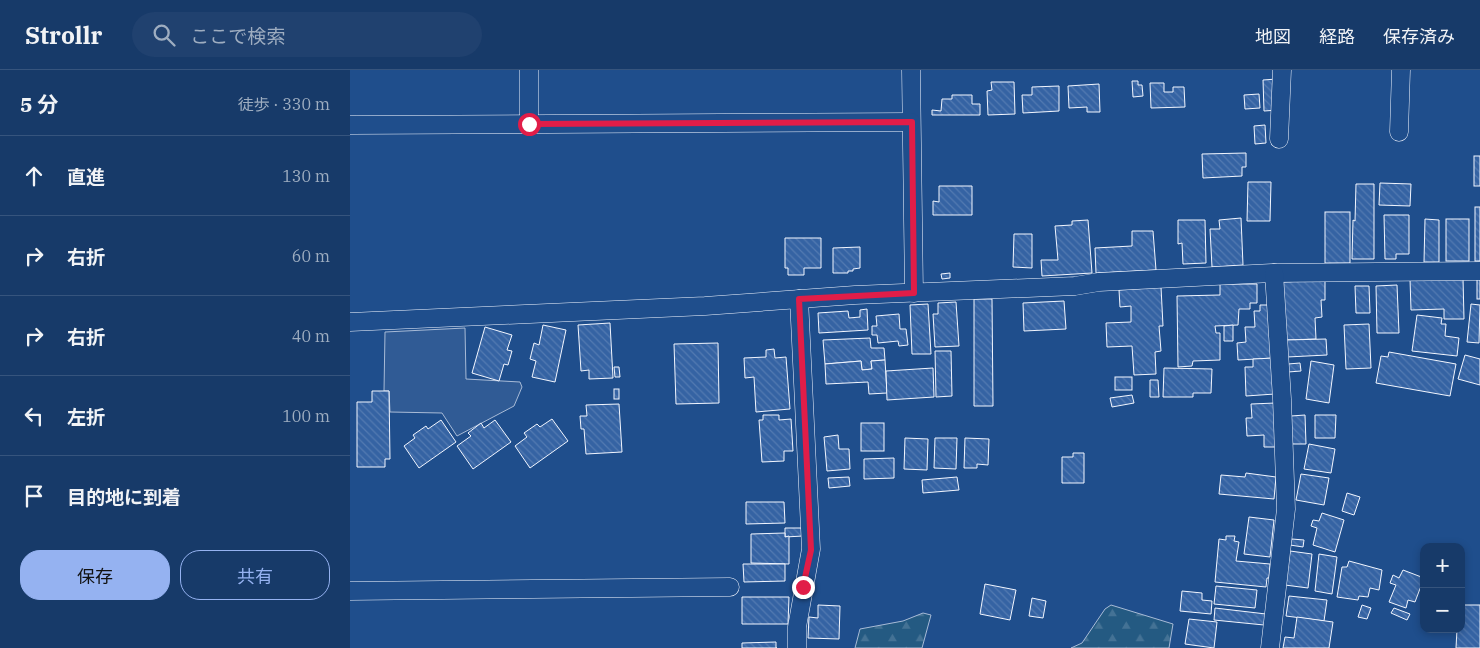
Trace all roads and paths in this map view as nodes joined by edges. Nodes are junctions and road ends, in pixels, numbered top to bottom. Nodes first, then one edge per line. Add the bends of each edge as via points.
1 (529, 70) edge
2 (911, 70) edge
3 (1282, 70) edge
4 (1401, 70) edge
5 (912, 122) junction
6 (529, 124) junction
7 (350, 125) edge
8 (1399, 132) dead end
9 (1279, 139) dead end
10 (1480, 271) edge
11 (1274, 273) junction
12 (914, 293) junction
13 (799, 299) junction
14 (350, 322) edge
15 (730, 587) dead end
16 (350, 591) edge
17 (797, 648) edge
18 (1270, 648) edge

1 - 6 street
2 - 5 street
3 - 9 street
4 - 8 street
5 - 6 street
5 - 12 street
6 - 7 street
10 - 11 street
11 - 12 street
11 - 18 street via 1286,509
12 - 13 street
13 - 14 street
13 - 17 street via 811,550 797,627
15 - 16 street

